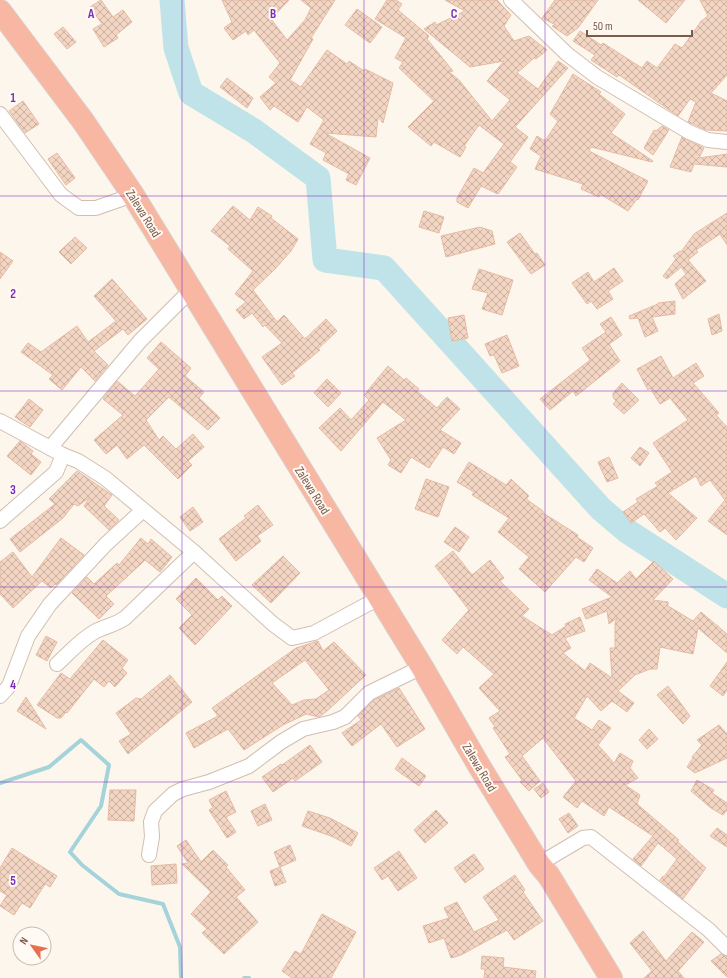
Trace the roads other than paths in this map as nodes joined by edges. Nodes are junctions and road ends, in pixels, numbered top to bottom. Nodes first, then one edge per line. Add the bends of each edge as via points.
1 (511, 0) edge
2 (0, 11) edge
3 (0, 114) edge
4 (727, 142) edge
5 (133, 195) junction
6 (190, 290) junction
7 (2, 427) edge
8 (50, 448) junction
9 (63, 455) junction
10 (143, 510) junction
11 (0, 521) edge
12 (194, 552) junction
13 (379, 598) junction
14 (57, 664) dead end
15 (422, 667) junction
16 (0, 696) edge
17 (150, 855) dead end
18 (539, 864) junction
19 (727, 948) edge
20 (610, 978) edge

1 - 4 street via 567,54 597,77 689,132 708,140
2 - 5 highway, Zalewa Road via 83,121
3 - 5 street via 61,195 79,208 96,208
5 - 6 highway, Zalewa Road
6 - 8 street via 140,341
6 - 13 highway, Zalewa Road
7 - 8 street
8 - 9 street
9 - 10 street via 105,478
9 - 11 street via 56,472
10 - 12 street
10 - 16 street via 106,544 50,604 28,636 9,686
12 - 13 street via 273,624 292,638 314,633
12 - 14 street via 124,618 83,638
13 - 15 highway, Zalewa Road
15 - 17 street via 369,693 345,717 303,729 249,766 173,794 155,811
15 - 18 highway, Zalewa Road
18 - 19 street via 583,838 590,837 709,930
18 - 20 highway, Zalewa Road

